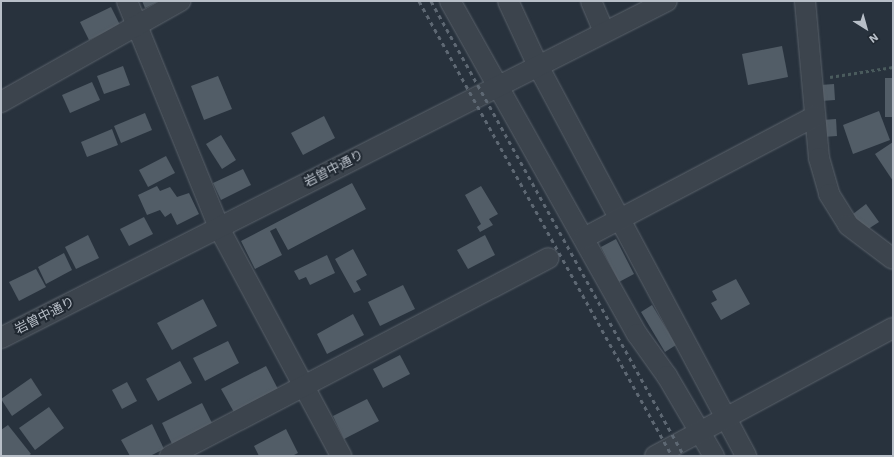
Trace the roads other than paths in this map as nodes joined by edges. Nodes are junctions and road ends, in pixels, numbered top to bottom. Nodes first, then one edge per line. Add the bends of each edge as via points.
1 (127, 1) edge
2 (180, 1) edge
3 (450, 1) edge
4 (508, 1) edge
5 (591, 1) edge
6 (667, 1) edge
7 (805, 1) edge
8 (136, 25) junction
9 (604, 32) junction
10 (538, 66) junction
11 (498, 86) junction
12 (1, 102) edge
13 (815, 116) junction
14 (619, 218) junction
15 (219, 228) junction
16 (584, 238) junction
17 (548, 258) dead end
18 (893, 259) edge
19 (893, 328) edge
20 (1, 338) edge
21 (303, 386) junction
22 (726, 418) junction
23 (700, 432) junction
24 (170, 456) edge
25 (341, 456) edge
26 (655, 456) edge
27 (714, 456) edge
28 (746, 456) edge

1 - 8 street
2 - 8 street
3 - 11 street
4 - 10 street
5 - 9 street
6 - 9 street, 岩曽中通り
7 - 13 street
8 - 12 street
8 - 15 street
9 - 10 street, 岩曽中通り
10 - 11 street, 岩曽中通り
10 - 14 street
11 - 15 street, 岩曽中通り
11 - 16 street
13 - 14 street
13 - 18 street via 819,158 829,194 848,225
14 - 16 street
14 - 22 street
15 - 20 street, 岩曽中通り
15 - 21 street
16 - 23 street via 637,334 667,376
17 - 21 street
19 - 22 street
21 - 24 street
21 - 25 street
22 - 23 street
22 - 28 street
23 - 26 street
23 - 27 street

